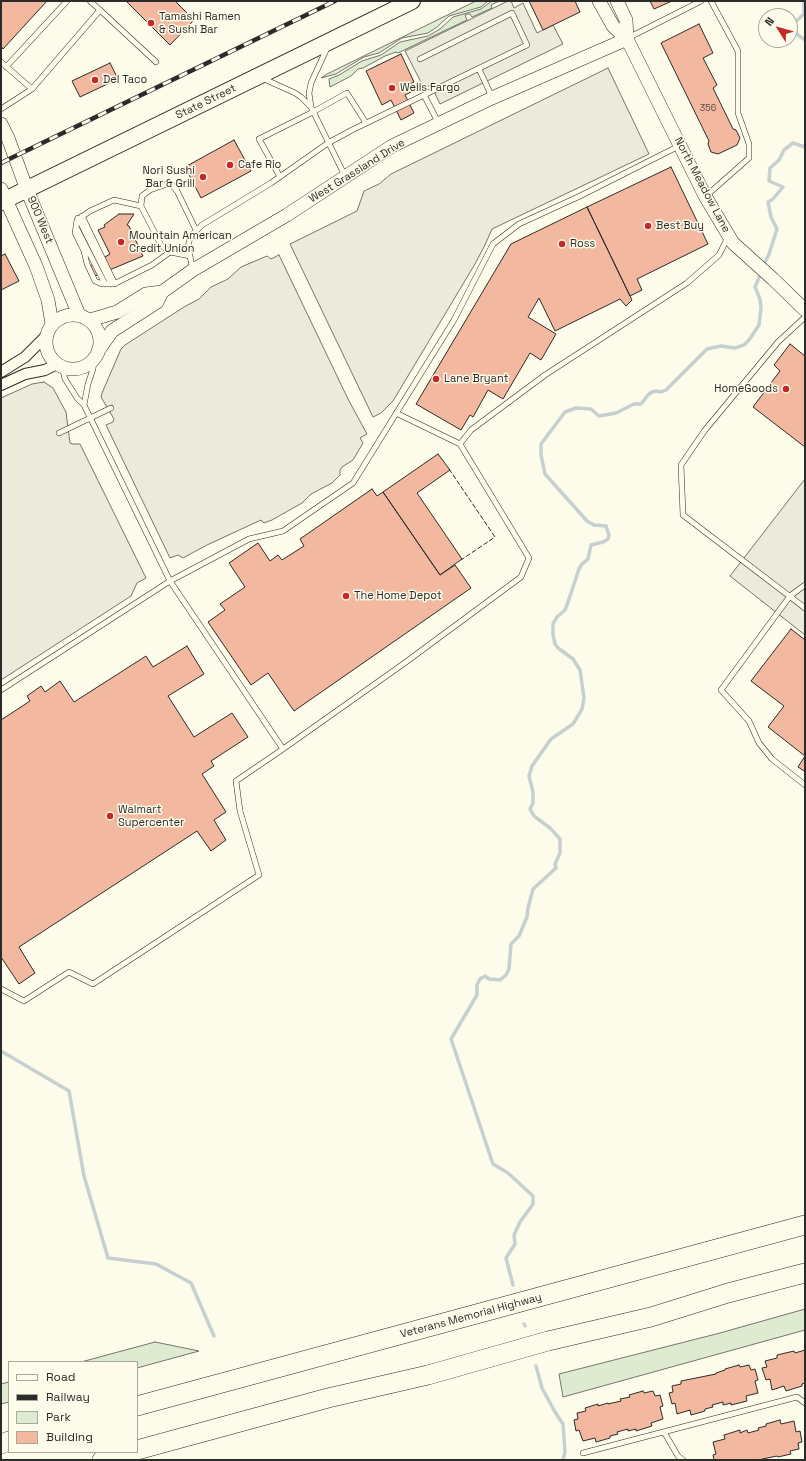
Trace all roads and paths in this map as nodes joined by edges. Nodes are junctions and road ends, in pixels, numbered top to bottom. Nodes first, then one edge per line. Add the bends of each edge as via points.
1 (67, 1) edge
2 (90, 1) edge
3 (412, 1) edge
4 (599, 1) edge
5 (617, 1) edge
6 (701, 1) edge
7 (711, 1) edge
8 (100, 10) junction
9 (627, 39) junction
10 (331, 41) junction
11 (420, 58) dead end
12 (1, 62) edge
13 (156, 62) dead end
14 (6, 67) junction
15 (479, 69) junction
16 (258, 76) junction
17 (32, 89) junction
18 (424, 95) junction
19 (492, 98) junction
20 (1, 109) edge
21 (312, 110) junction
22 (366, 123) junction
23 (439, 123) junction
24 (1, 124) edge
25 (328, 143) junction
26 (680, 146) junction
27 (280, 177) junction
28 (345, 177) junction
29 (27, 190) junction
30 (705, 196) junction
31 (3, 197) edge
32 (141, 206) junction
33 (80, 217) junction
34 (196, 230) junction
35 (731, 240) junction
36 (170, 252) junction
37 (190, 256) junction
38 (193, 270) junction
39 (113, 284) junction
40 (162, 292) junction
41 (801, 306) edge
42 (805, 317) edge
43 (84, 318) junction
44 (52, 324) junction
45 (46, 336) junction
46 (96, 355) junction
47 (60, 366) junction
48 (1, 372) edge
49 (1, 385) edge
50 (84, 404) junction
51 (110, 408) dead end
52 (396, 413) junction
53 (90, 418) junction
54 (59, 433) dead end
55 (460, 444) junction
56 (170, 581) junction
57 (805, 584) edge
58 (790, 596) junction
59 (805, 608) edge
60 (1, 690) edge
61 (283, 749) junction
62 (805, 785) edge
63 (1, 989) edge
64 (805, 1225) edge
65 (805, 1273) edge
66 (805, 1403) edge
67 (138, 1406) edge
68 (664, 1432) junction
69 (138, 1450) edge
70 (126, 1453) edge
71 (583, 1454) dead end
72 (102, 1460) edge
73 (683, 1460) edge

1 - 14 lane
2 - 8 lane
3 - 10 main road, State Street
4 - 9 street, North Meadow Lane via 613,26
5 - 9 street, North Meadow Lane via 626,20
6 - 9 lane
7 - 30 lane via 738,51 738,113 749,144 749,158
8 - 13 lane
8 - 17 lane
9 - 19 street, West Grassland Drive
9 - 26 street, North Meadow Lane
10 - 16 main road, State Street
10 - 21 lane via 311,82 309,93
11 - 15 lane via 512,13 527,45
12 - 14 lane
14 - 17 lane
15 - 18 lane
15 - 19 lane
16 - 21 lane via 302,97
16 - 29 main road, State Street
17 - 20 lane
18 - 22 lane
18 - 23 lane
19 - 23 street, West Grassland Drive
21 - 22 lane via 347,93
21 - 25 lane
21 - 27 lane via 259,139
22 - 25 lane
23 - 28 street, West Grassland Drive via 392,146
24 - 29 street, 900 West
25 - 27 lane
25 - 28 lane
26 - 30 street, North Meadow Lane
26 - 52 lane via 519,224 493,244 454,320
27 - 34 lane
28 - 38 street, West Grassland Drive via 287,215
29 - 31 main road, State Street
29 - 43 street, 900 West
30 - 35 street, North Meadow Lane
31 - 44 street, 900 West via 36,266 48,300
32 - 33 lane via 114,200
32 - 34 lane via 142,196 150,190 170,183 177,191
32 - 36 lane via 161,245
33 - 39 lane
33 - 39 lane via 76,220 75,233 95,281
34 - 37 lane via 190,237
35 - 41 street, North Meadow Lane
35 - 55 lane via 719,255 687,283 545,374 471,430
36 - 37 lane
36 - 39 lane via 152,265
37 - 38 lane
38 - 40 street, West Grassland Drive
40 - 43 street, West Grassland Drive via 146,294 116,312
40 - 46 street, West Grassland Drive via 157,302 112,331
42 - 58 lane via 778,342 705,430 681,465 683,515
43 - 44 street via 64,316
43 - 46 street via 99,334 100,343
44 - 45 street
45 - 47 street via 47,352
45 - 48 street via 25,357
46 - 47 street via 88,365 79,368
46 - 50 lane
47 - 49 street via 25,374
47 - 50 lane via 65,379
50 - 53 lane
51 - 53 lane
52 - 55 lane
52 - 56 lane via 353,484 283,531 250,539
53 - 54 lane
53 - 56 lane
55 - 61 lane via 529,558 521,577
56 - 60 lane
56 - 61 lane
57 - 58 lane
58 - 59 lane
58 - 62 lane via 721,690 749,721 759,743 772,759
61 - 63 lane via 236,781 240,811 259,875 93,984 69,972 24,1001
64 - 67 highway, Veterans Memorial Highway
65 - 69 highway via 651,1317 548,1341 428,1375 328,1398
66 - 68 lane via 797,1397
68 - 71 lane
68 - 73 lane
70 - 72 highway

